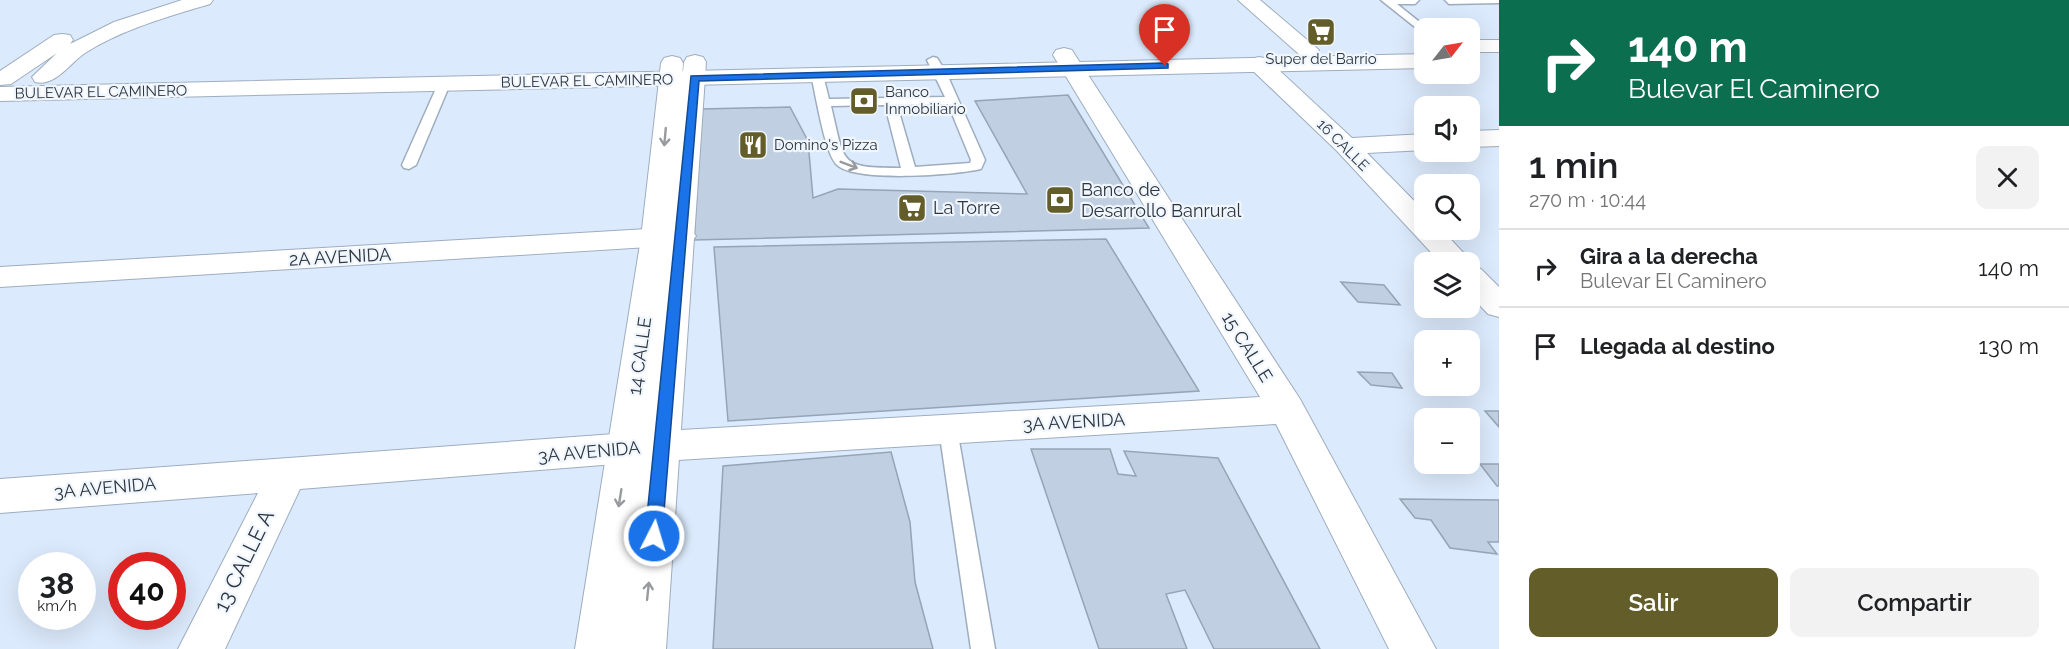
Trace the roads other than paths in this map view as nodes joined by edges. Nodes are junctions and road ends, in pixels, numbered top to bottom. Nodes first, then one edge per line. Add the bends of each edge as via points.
1 (160, 0) edge
2 (203, 0) edge
3 (1248, 0) edge
4 (1499, 0) edge
5 (1386, 1) edge
6 (1415, 1) edge
7 (1449, 1) edge
8 (1414, 23) edge
9 (1480, 46) edge
10 (1499, 46) edge
11 (1308, 50) junction
12 (1414, 55) edge
13 (1414, 55) edge
14 (1499, 60) edge
15 (1068, 61) junction
16 (1480, 61) edge
17 (1259, 64) junction
18 (937, 66) junction
19 (683, 71) junction
20 (817, 75) junction
21 (43, 77) junction
22 (285, 79) junction
23 (1, 84) edge
24 (444, 84) junction
25 (951, 100) junction
26 (890, 102) junction
27 (825, 103) junction
28 (1499, 138) edge
29 (1480, 139) edge
30 (1414, 143) edge
31 (1346, 146) junction
32 (409, 165) dead end
33 (909, 171) junction
34 (1414, 217) edge
35 (669, 237) junction
36 (1436, 240) edge
37 (1447, 252) edge
38 (0, 277) edge
39 (1480, 286) edge
40 (1499, 306) edge
41 (1287, 409) junction
42 (948, 429) junction
43 (645, 447) junction
44 (288, 473) junction
45 (0, 496) edge
46 (201, 649) edge
47 (598, 649) edge
48 (643, 649) edge
49 (983, 649) edge
50 (1413, 649) edge

1 - 23 street via 80,30 39,53
2 - 21 street via 96,38
3 - 11 street
4 - 7 lane
5 - 6 lane
5 - 8 lane
9 - 10 street
11 - 12 street, BULEVAR EL CAMINERO
11 - 15 street, BULEVAR EL CAMINERO
13 - 17 street, BULEVAR EL CAMINERO
14 - 16 street
15 - 17 street, BULEVAR EL CAMINERO
15 - 18 street, BULEVAR EL CAMINERO
15 - 41 street, 15 CALLE
17 - 31 street, 16 CALLE
18 - 19 street, BULEVAR EL CAMINERO
18 - 20 street, BULEVAR EL CAMINERO
18 - 25 lane
19 - 20 street, BULEVAR EL CAMINERO
19 - 22 street, BULEVAR EL CAMINERO
19 - 24 street, BULEVAR EL CAMINERO
19 - 35 street, 14 CALLE
20 - 27 lane
21 - 22 street, BULEVAR EL CAMINERO
21 - 23 street, BULEVAR EL CAMINERO
22 - 23 street, BULEVAR EL CAMINERO
22 - 24 street, BULEVAR EL CAMINERO
24 - 32 lane
25 - 26 lane
25 - 33 lane via 978,160 976,166
26 - 27 lane
26 - 33 lane
27 -> 33 lane via 840,162 854,169
28 - 29 street
30 - 31 street
31 - 34 street, 16 CALLE
35 - 38 street, 2A AVENIDA
35 - 43 street, 14 CALLE
36 - 37 street, 16 CALLE
39 - 40 street
41 - 42 street, 3A AVENIDA
41 - 50 street, 15 CALLE
42 - 43 street, 3A AVENIDA
42 - 49 lane
43 - 44 street, 3A AVENIDA
43 -> 47 street, 14 CALLE
48 -> 43 street, 14 CALLE
44 - 45 street, 3A AVENIDA
44 - 46 street, 13 CALLE A

